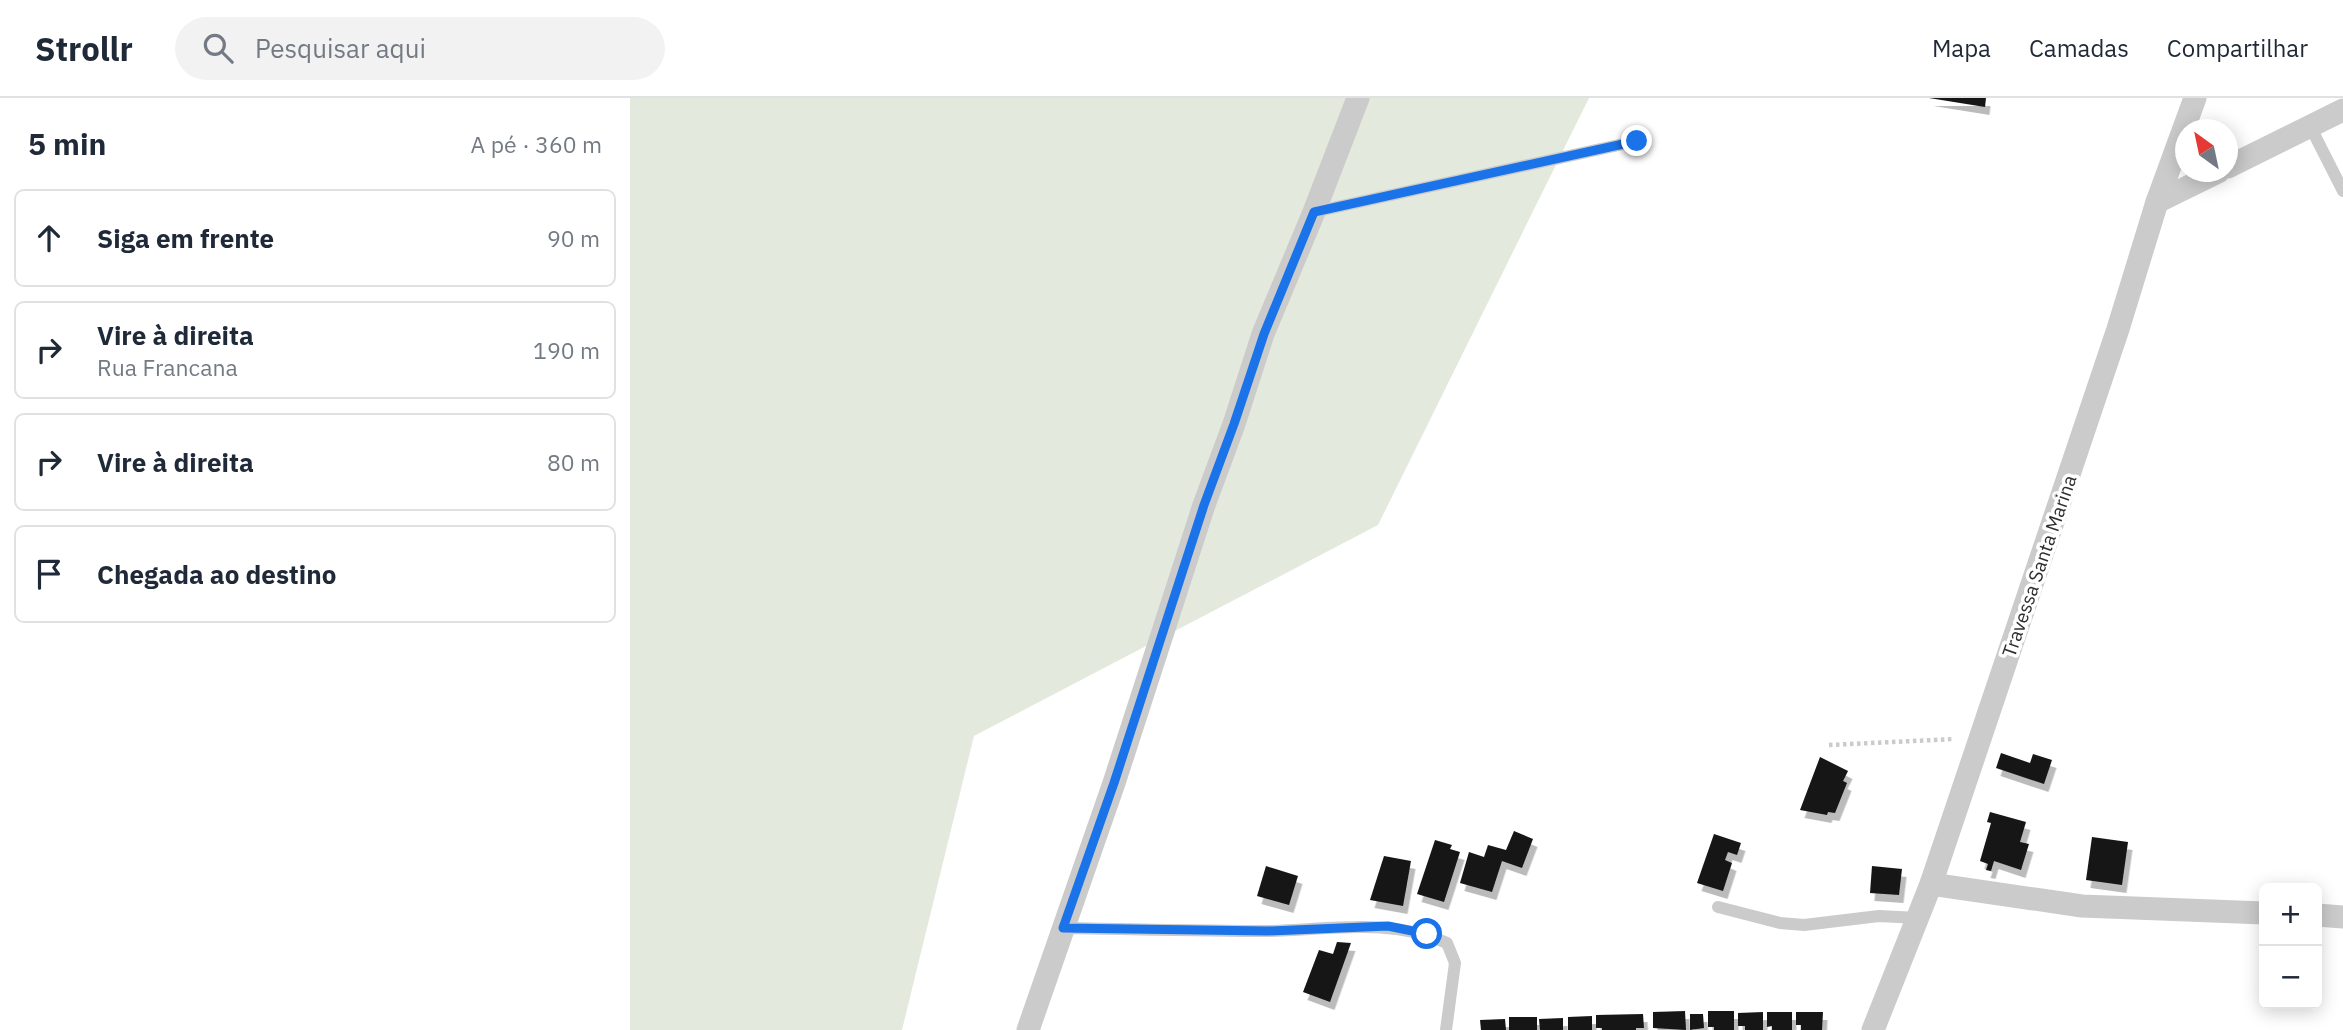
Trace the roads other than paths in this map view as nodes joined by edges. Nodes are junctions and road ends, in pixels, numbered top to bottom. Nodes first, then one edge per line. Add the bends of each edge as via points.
1 (1358, 98) edge
2 (2195, 98) edge
3 (2343, 110) edge
4 (2310, 126) junction
5 (1637, 141) dead end
6 (2238, 162) edge
7 (2198, 182) edge
8 (2343, 191) edge
9 (2157, 202) junction
10 (1314, 212) junction
11 (1931, 884) junction
12 (1718, 907) dead end
13 (2259, 913) edge
14 (2322, 916) edge
15 (1918, 918) junction
16 (2343, 918) edge
17 (1063, 928) junction
18 (1028, 1030) edge
19 (1446, 1030) edge
20 (1873, 1030) edge

1 - 10 street
2 - 9 street, Travessa Santa Marina
3 - 4 street
4 - 6 street
4 - 8 lane
5 - 10 lane
7 - 9 street
9 - 11 street, Travessa Santa Marina
10 - 17 street via 1264,334 1204,505
11 - 13 street via 2082,906
11 - 15 street, Travessa Santa Marina
12 - 15 lane via 1804,925 1879,916
14 - 16 street
15 - 20 street, Travessa Santa Marina
17 - 18 street
17 - 19 lane via 1268,931 1388,926 1427,934 1447,943 1455,962

